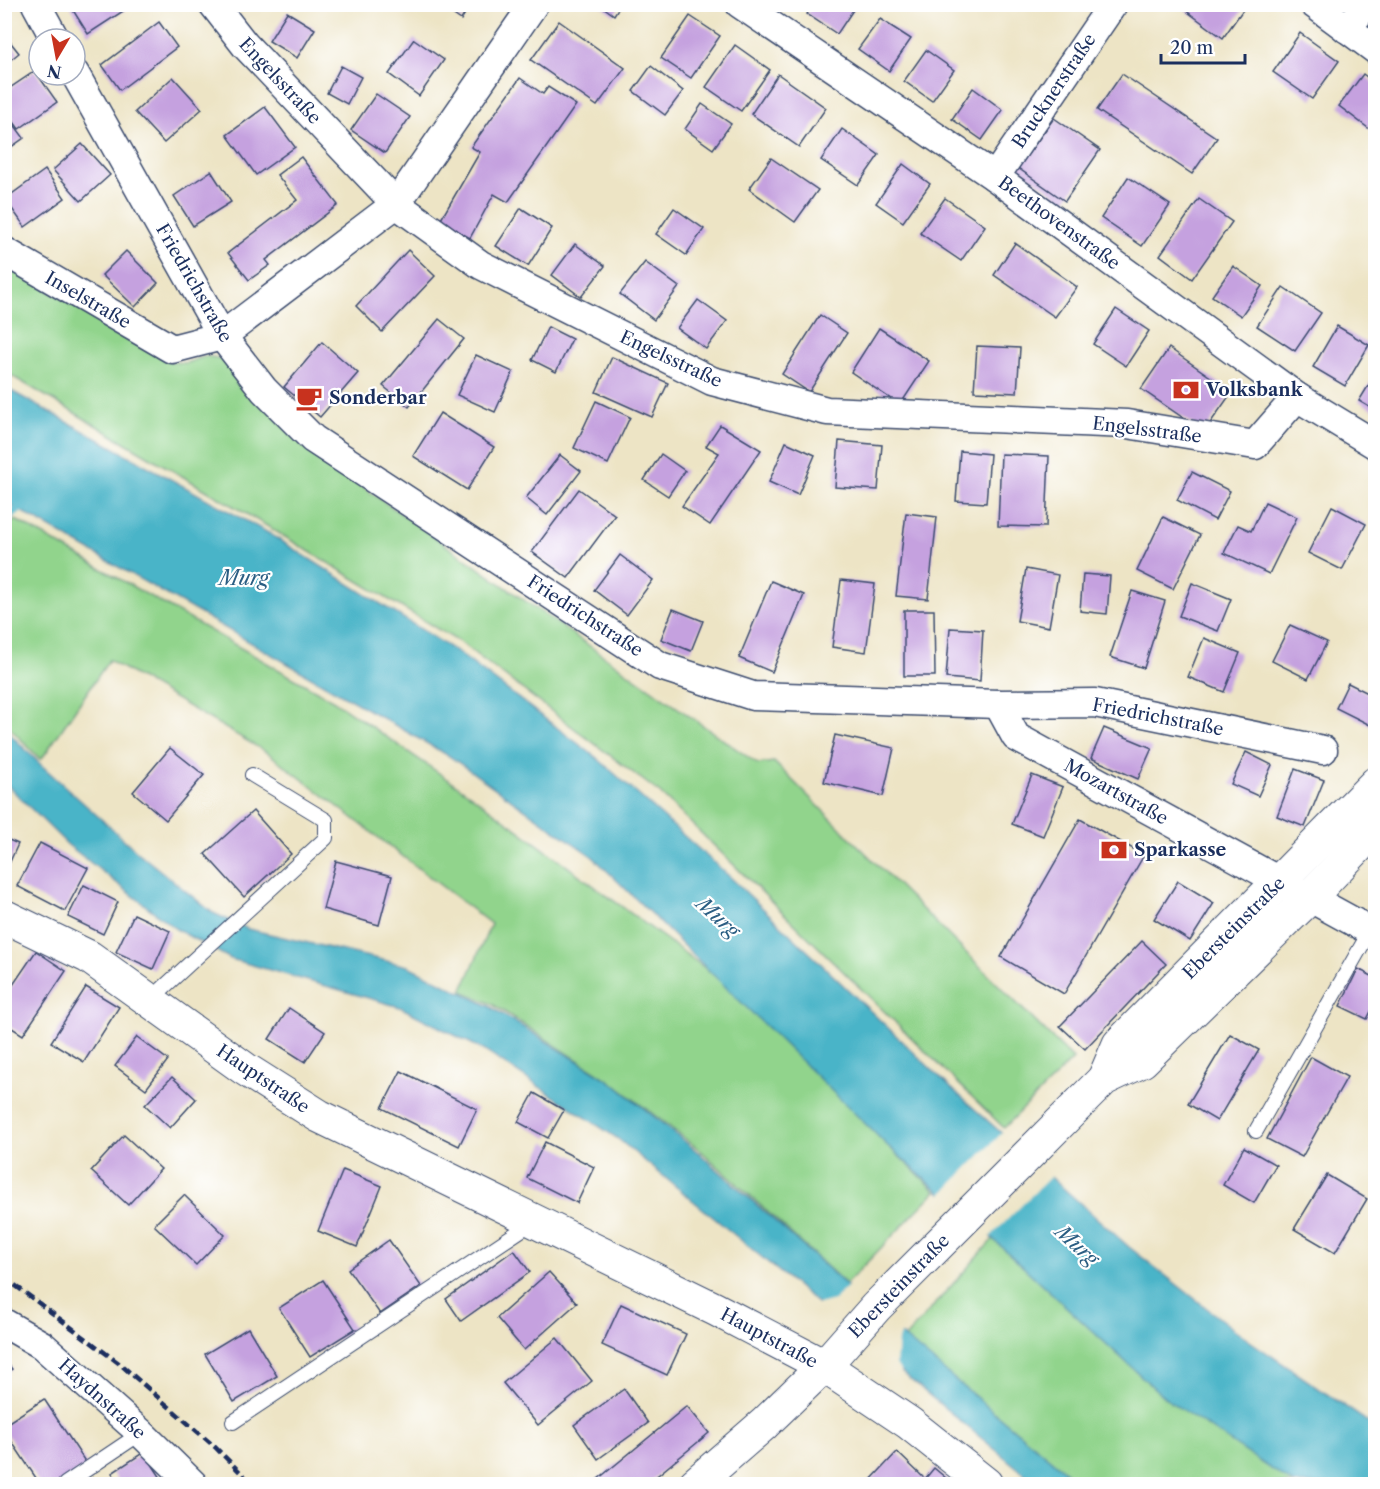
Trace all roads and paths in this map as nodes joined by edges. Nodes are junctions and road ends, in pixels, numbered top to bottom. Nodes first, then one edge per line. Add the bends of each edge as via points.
1 (36, 4) edge
2 (213, 4) edge
3 (534, 4) edge
4 (740, 4) edge
5 (1113, 4) edge
6 (1314, 4) edge
7 (1366, 4) edge
8 (48, 27) edge
9 (1347, 29) junction
10 (1376, 50) edge
11 (82, 87) edge
12 (995, 177) junction
13 (396, 204) junction
14 (4, 251) edge
15 (222, 336) junction
16 (1297, 397) junction
17 (1376, 445) edge
18 (998, 704) junction
19 (1323, 750) dead end
20 (252, 775) dead end
21 (1376, 783) edge
22 (1376, 828) edge
23 (1280, 882) junction
24 (1309, 898) junction
25 (4, 916) edge
26 (1373, 933) edge
27 (150, 1000) junction
28 (1104, 1079) junction
29 (1256, 1131) dead end
30 (535, 1221) junction
31 (4, 1323) edge
32 (824, 1366) junction
33 (233, 1422) dead end
34 (141, 1433) junction
35 (65, 1485) edge
36 (193, 1485) edge
37 (695, 1485) edge
38 (986, 1485) edge

1 - 8 street
2 - 13 street, Engelsstraße via 245,45
3 - 13 street
4 - 12 street, Beethovenstraße
5 - 12 street, Brucknerstraße
6 - 9 street
7 - 9 street
9 - 10 street
11 - 15 street, Friedrichstraße
12 - 16 street, Beethovenstraße
13 - 15 street
13 - 16 street, Engelsstraße via 481,265 712,381 827,411 1127,424 1255,446
14 - 15 street, Inselstraße via 172,349
15 - 18 street, Friedrichstraße via 264,390 313,439 660,666 753,696
16 - 17 street, Beethovenstraße
18 - 19 street, Friedrichstraße via 1095,703
18 - 23 street, Mozartstraße via 1016,737
20 - 27 lane via 326,820 326,838
21 - 23 street, Ebersteinstraße
22 - 24 street, Ebersteinstraße
23 - 24 street, Mozartstraße
23 - 28 street, Ebersteinstraße via 1119,1044
24 - 26 street, Mozartstraße
24 - 28 street, Ebersteinstraße via 1142,1061
25 - 27 street, Hauptstraße via 88,957
26 - 29 lane
27 - 30 street, Hauptstraße via 245,1069 319,1116
28 - 32 street, Ebersteinstraße via 876,1307
30 - 32 street, Hauptstraße
30 - 33 lane
31 - 34 street, Haydnstraße via 42,1346
32 - 37 street, Ebersteinstraße
32 - 38 street, Hauptstraße via 909,1423
34 - 35 lane
34 - 36 street, Haydnstraße

